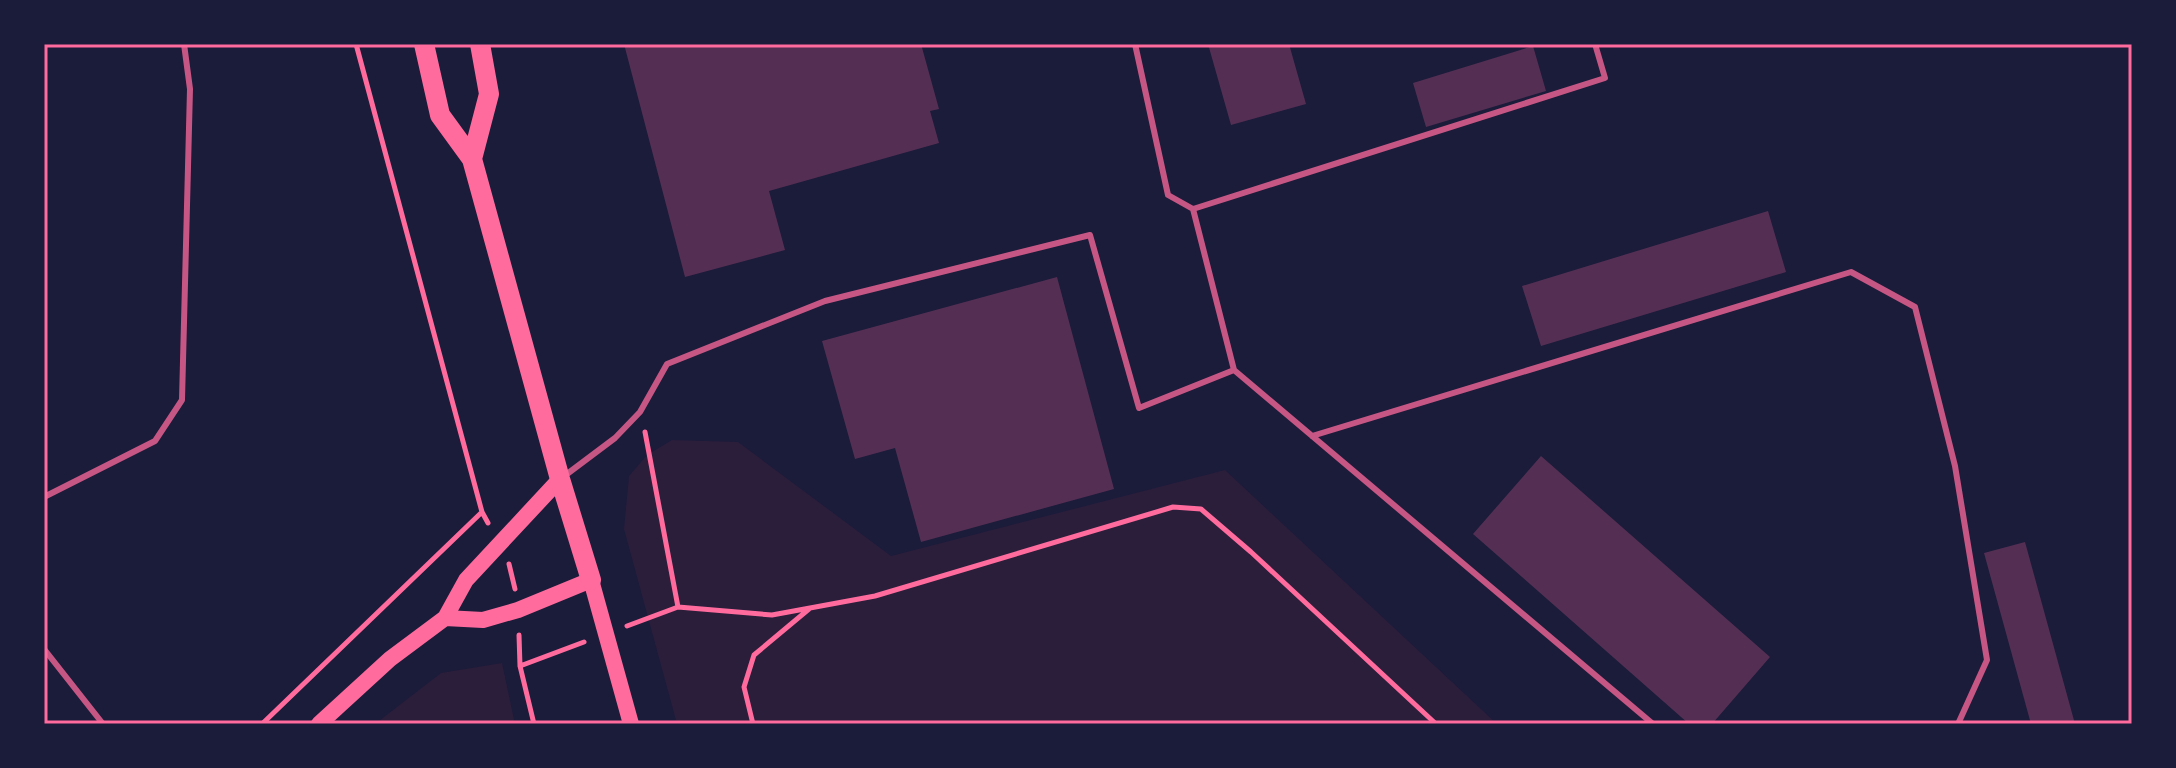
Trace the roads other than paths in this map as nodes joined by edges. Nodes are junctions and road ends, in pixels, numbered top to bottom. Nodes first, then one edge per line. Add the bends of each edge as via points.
1 (184, 44) edge
2 (424, 44) edge
3 (480, 44) edge
4 (1135, 44) edge
5 (1595, 44) edge
6 (472, 159) junction
7 (1193, 209) junction
8 (1234, 370) junction
9 (1312, 436) junction
10 (560, 479) junction
11 (44, 497) edge
12 (591, 580) junction
13 (445, 618) junction
14 (44, 649) edge
15 (103, 724) edge
16 (319, 724) edge
17 (631, 724) edge
18 (1653, 724) edge
19 (1958, 724) edge

1 - 11 lane via 190,89 182,400 155,441
2 - 6 main road via 440,115
3 - 6 main road via 489,94
4 - 7 lane via 1168,195
5 - 7 lane via 1605,78
6 - 10 main road
7 - 8 lane
8 - 9 lane
8 - 10 lane via 1139,408 1090,235 810,306 667,364 640,412
9 - 18 lane
9 - 19 lane via 1851,272 1915,307 1955,466 1987,660
10 - 12 main road
10 - 13 main road via 466,580
12 - 13 main road via 483,620
12 - 17 main road
13 - 16 main road via 390,659
14 - 15 lane

